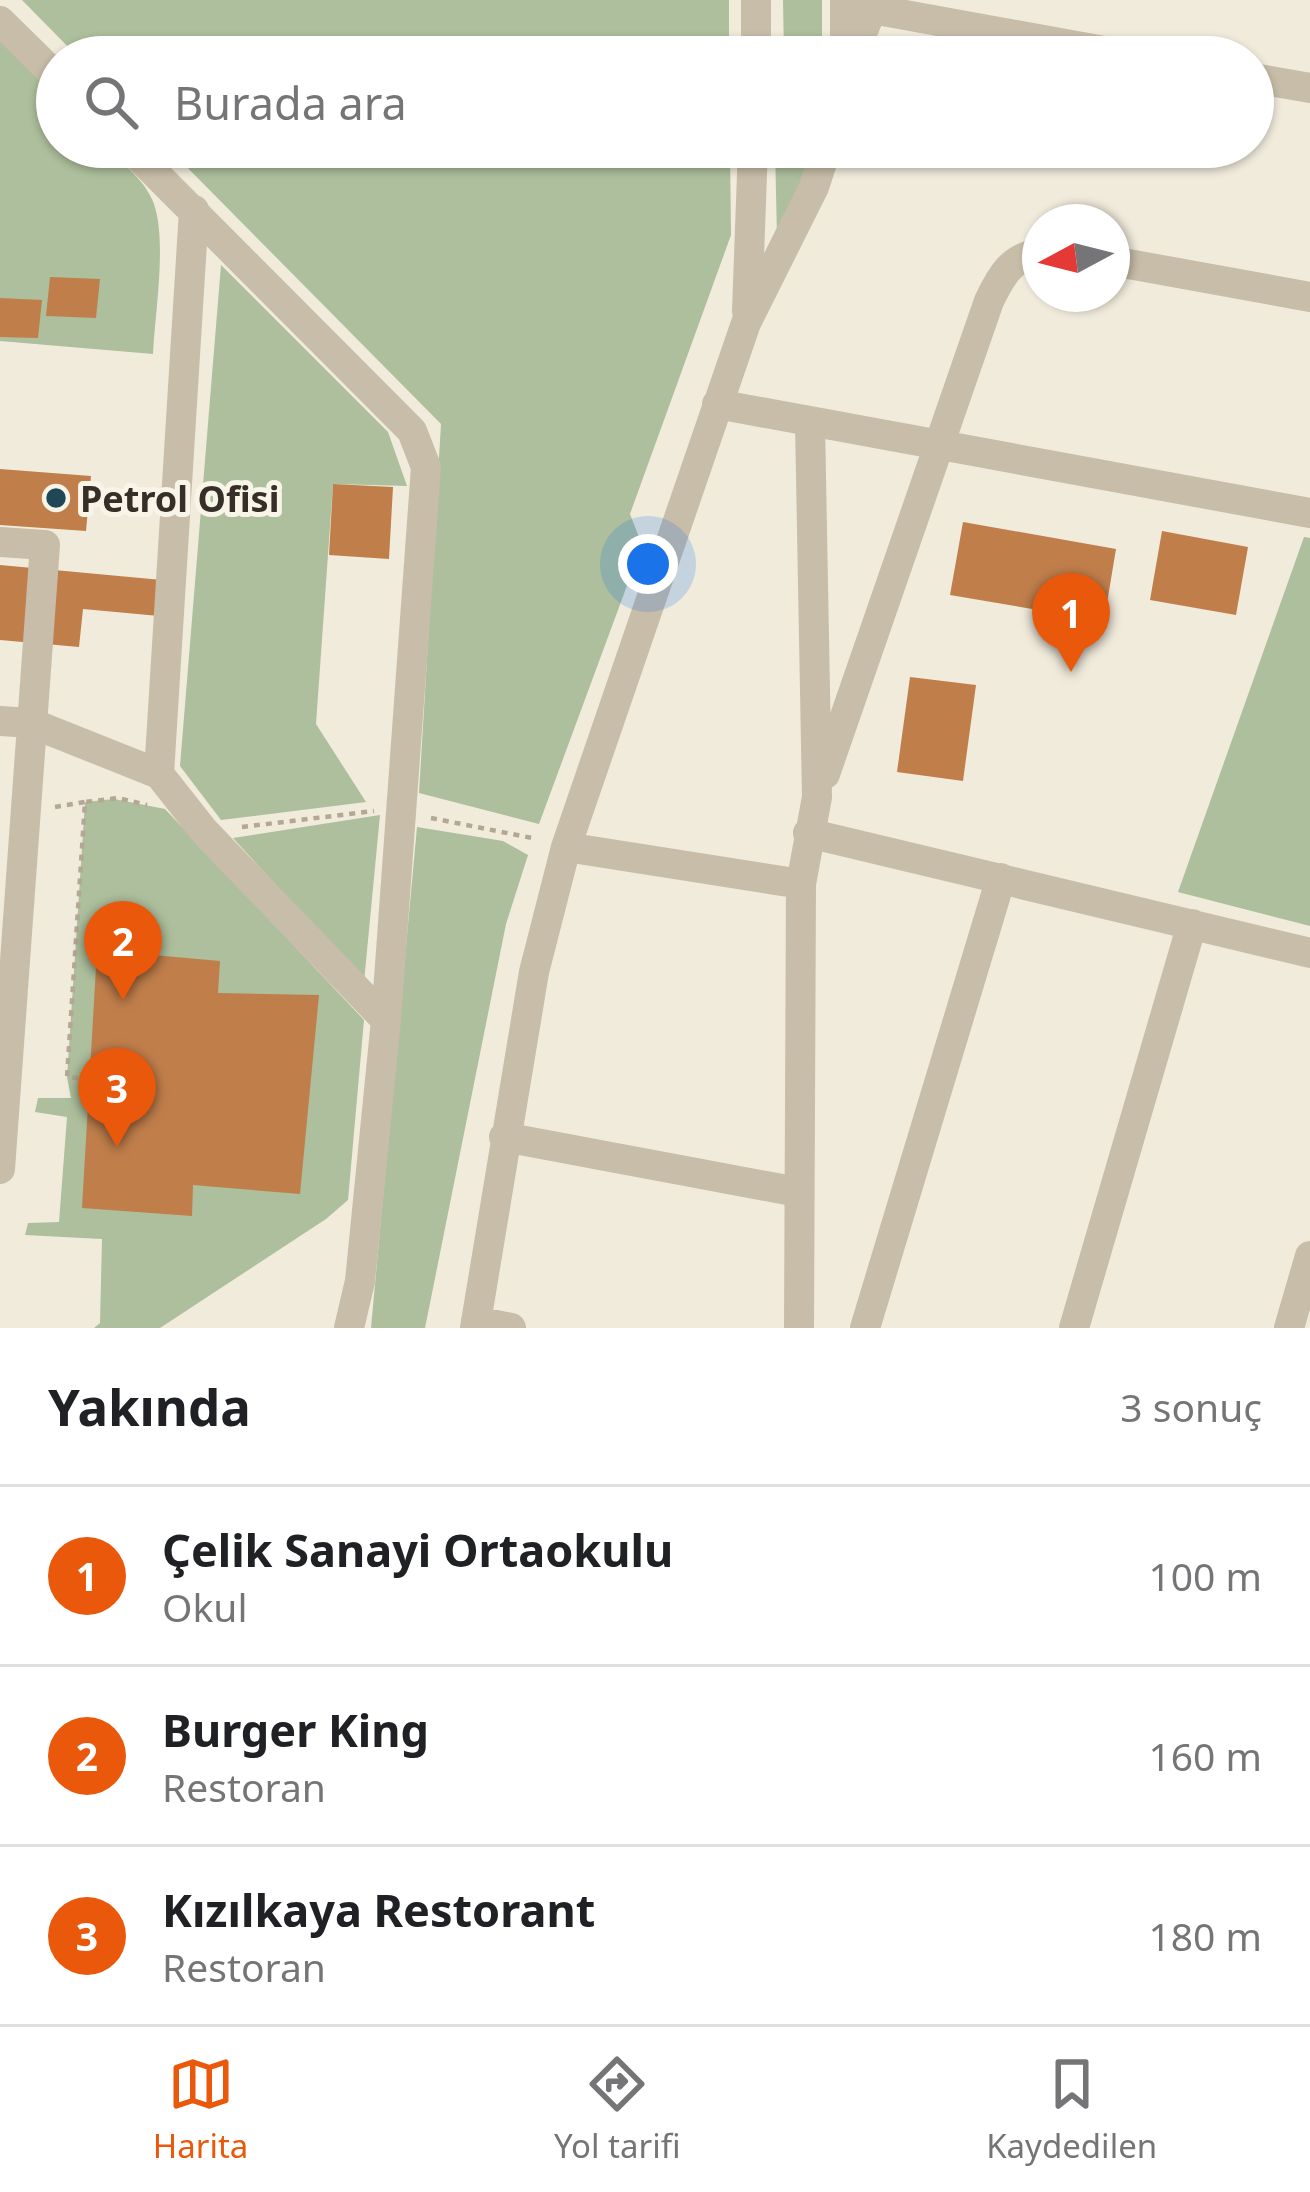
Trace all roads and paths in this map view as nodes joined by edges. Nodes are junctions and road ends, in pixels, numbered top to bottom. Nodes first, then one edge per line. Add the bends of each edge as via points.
1 (756, 0) edge
2 (864, 3) edge
3 (0, 21) edge
4 (756, 36) edge
5 (855, 36) edge
6 (1031, 36) edge
7 (36, 56) edge
8 (1274, 82) edge
9 (1310, 88) edge
10 (151, 168) edge
11 (752, 168) edge
12 (820, 168) edge
13 (194, 210) junction
14 (1022, 258) edge
15 (1130, 264) edge
16 (1310, 297) edge
17 (746, 323) junction
18 (717, 404) junction
19 (810, 423) junction
20 (938, 446) junction
21 (1310, 513) edge
22 (0, 542) edge
23 (16, 722) edge
24 (159, 774) junction
25 (817, 797) junction
26 (808, 833) junction
27 (566, 848) junction
28 (1000, 878) junction
29 (800, 884) junction
30 (1192, 924) junction
31 (1310, 953) edge
32 (386, 1020) junction
33 (504, 1137) junction
34 (0, 1169) edge
35 (798, 1192) junction
36 (1310, 1256) edge
37 (476, 1325) edge
38 (349, 1328) edge
39 (511, 1328) edge
40 (799, 1328) edge
41 (865, 1328) edge
42 (1074, 1328) edge
43 (1289, 1328) edge

1 - 4 street
2 - 5 street
2 - 6 street
3 - 7 street
8 - 9 street
10 - 13 street
11 - 17 street
12 - 17 street
13 - 24 street
13 - 32 street via 412,431 426,467
14 - 20 street via 1002,274 989,301
15 - 16 street
17 - 18 street
18 - 19 street
18 - 27 street
19 - 20 street
19 - 25 street
20 - 21 street
20 - 25 street
22 - 23 street via 45,545
23 - 24 street
23 - 34 street
24 - 32 street via 204,832
25 - 26 street
26 - 28 street
26 - 29 street
27 - 29 street
27 - 33 street
28 - 30 street
28 - 41 street
29 - 35 street
30 - 31 street
30 - 42 street
32 - 38 street
33 - 35 street
33 - 37 street
35 - 40 street
36 - 43 street
37 - 39 street

